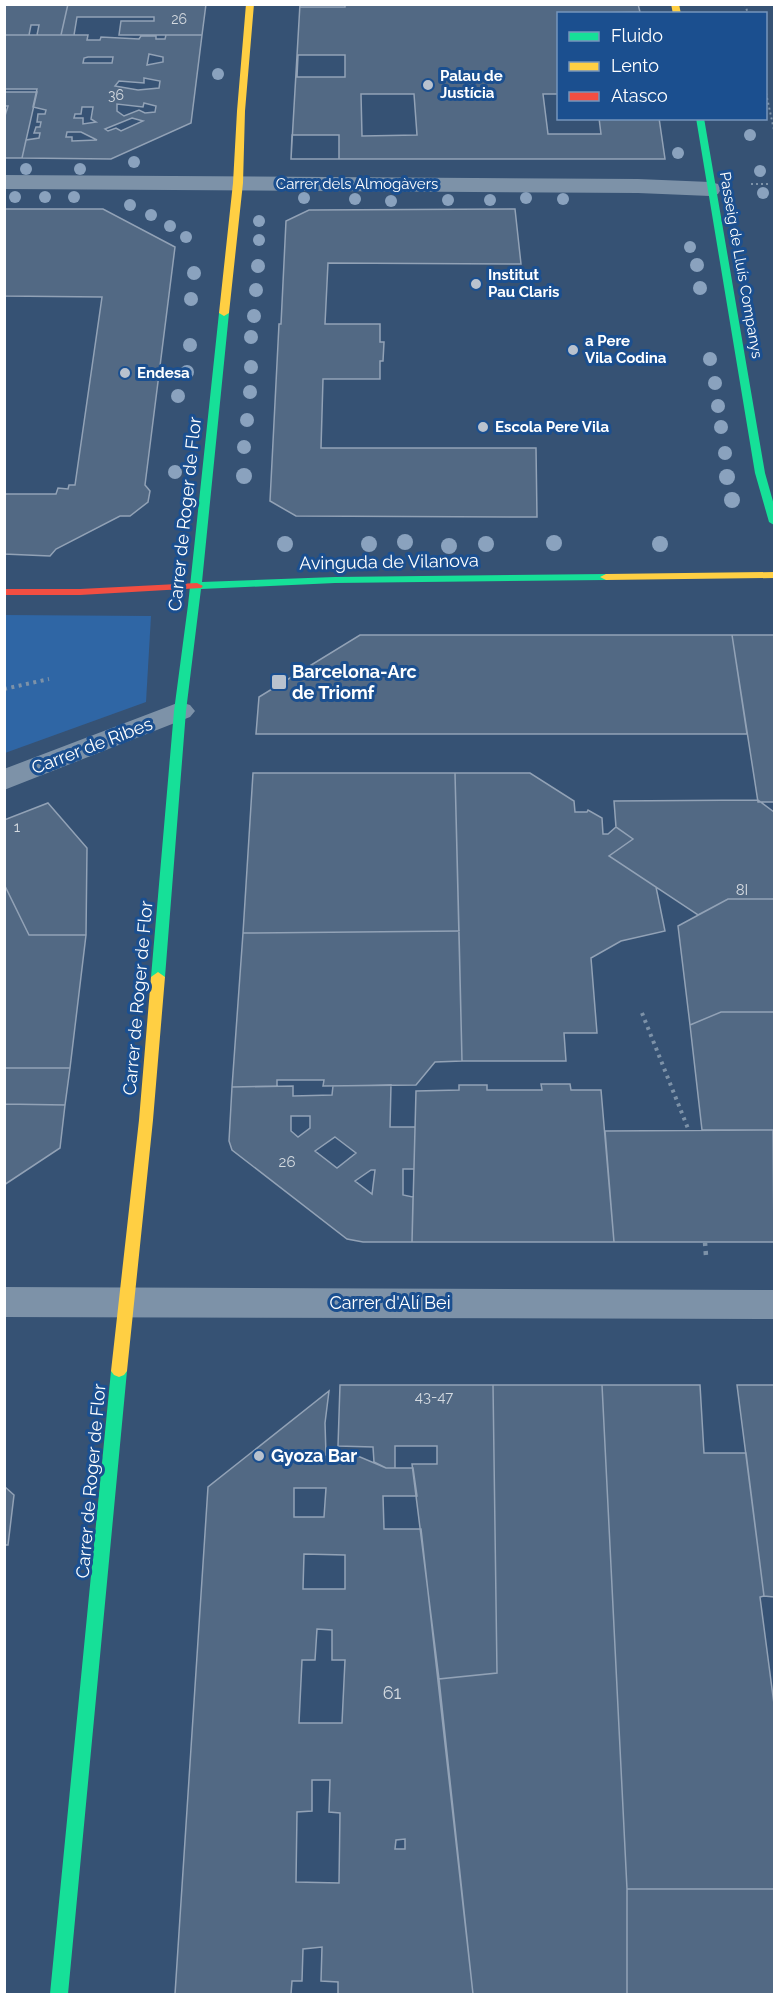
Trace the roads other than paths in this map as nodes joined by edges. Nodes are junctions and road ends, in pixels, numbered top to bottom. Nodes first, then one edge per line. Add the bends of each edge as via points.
1 (250, 4) edge
2 (700, 120) edge
3 (4, 182) edge
4 (238, 183) junction
5 (710, 189) junction
6 (774, 522) edge
7 (774, 575) edge
8 (195, 586) junction
9 (4, 592) edge
10 (180, 711) junction
11 (4, 780) edge
12 (4, 1302) edge
13 (126, 1303) junction
14 (774, 1305) edge
15 (59, 1995) edge

1 - 4 street, Carrer de Roger de Flor
2 - 5 street, Passeig de Lluís Companys
3 - 4 street, Carrer dels Almogàvers
4 - 5 street, Carrer dels Almogàvers
4 - 8 street, Carrer de Roger de Flor
5 - 6 street, Passeig de Lluís Companys via 760,473
7 - 8 street, Avinguda de Vilanova via 335,580
8 - 9 street, Avinguda de Vilanova
8 - 10 street, Carrer de Roger de Flor
10 - 11 street, Carrer de Ribes
10 - 13 street, Carrer de Roger de Flor via 146,1120
12 - 13 street, Carrer d'Alí Bei
13 - 14 street, Carrer d'Alí Bei
13 - 15 street, Carrer de Roger de Flor

